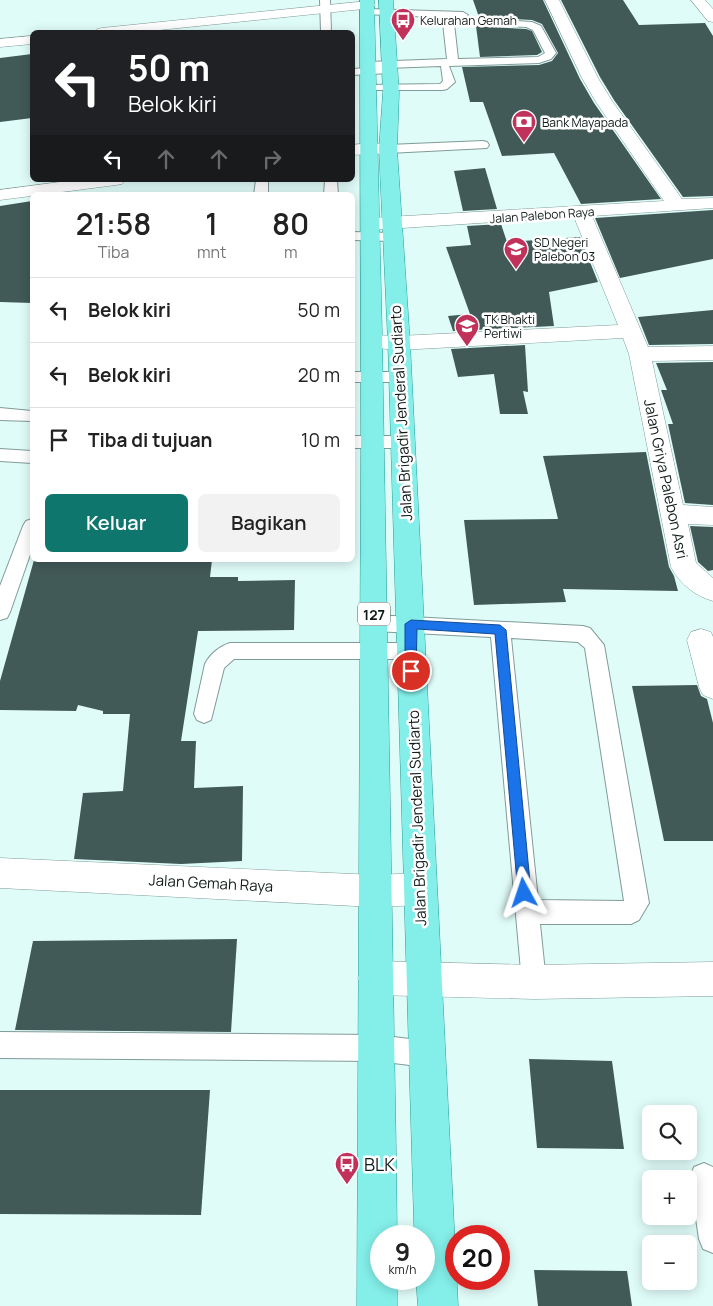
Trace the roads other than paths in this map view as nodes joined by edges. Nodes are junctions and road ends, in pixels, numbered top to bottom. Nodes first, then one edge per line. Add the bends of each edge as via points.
1 (417, 0) edge
2 (552, 0) edge
3 (698, 0) edge
4 (325, 5) edge
5 (368, 9) edge
6 (387, 11) edge
7 (520, 12) dead end
8 (418, 13) junction
9 (713, 18) edge
10 (448, 20) junction
11 (122, 30) edge
12 (326, 30) edge
13 (30, 40) edge
14 (0, 43) edge
15 (449, 65) junction
16 (376, 74) edge
17 (483, 145) dead end
18 (370, 149) edge
19 (109, 182) edge
20 (82, 190) edge
21 (49, 192) edge
22 (30, 193) edge
23 (0, 195) edge
24 (713, 203) edge
25 (677, 206) junction
26 (580, 212) junction
27 (376, 231) edge
28 (631, 331) junction
29 (372, 342) junction
30 (399, 343) junction
31 (713, 353) edge
32 (640, 354) junction
33 (363, 377) edge
34 (400, 377) junction
35 (0, 414) edge
36 (30, 416) edge
37 (363, 442) edge
38 (402, 442) junction
39 (0, 455) edge
40 (30, 457) edge
41 (673, 514) junction
42 (713, 516) edge
43 (30, 531) edge
44 (713, 591) edge
45 (0, 612) edge
46 (374, 623) junction
47 (411, 624) junction
48 (500, 630) junction
49 (701, 640) dead end
50 (374, 651) junction
51 (410, 651) junction
52 (713, 686) edge
53 (204, 714) dead end
54 (0, 873) edge
55 (421, 890) junction
56 (374, 891) junction
57 (526, 912) junction
58 (375, 978) junction
59 (713, 979) edge
60 (423, 980) junction
61 (534, 982) junction
62 (0, 1045) edge
63 (377, 1048) junction
64 (426, 1054) junction
65 (704, 1177) dead end
66 (713, 1239) edge
67 (377, 1306) edge
68 (438, 1306) edge

1 - 8 lane
2 - 25 street via 599,94
3 - 9 street
4 - 5 street
4 - 11 street
4 - 12 lane
5 - 6 lane
5 - 16 main road, Jalan Brigadir Jenderal Sudiarto / 127
6 - 8 lane
6 - 10 lane
6 - 16 main road, Jalan Brigadir Jenderal Sudiarto / 127
7 - 8 lane
10 - 15 lane
10 - 15 lane via 528,24 537,28 551,53 539,60
13 - 14 street
15 - 16 lane
15 - 16 lane via 446,86
16 - 18 main road, Jalan Brigadir Jenderal Sudiarto / 127 via 391,128
17 - 18 lane
18 - 27 main road, Jalan Brigadir Jenderal Sudiarto / 127
19 - 20 street
20 - 21 street
22 - 23 street
24 - 25 street, Jalan Palebon Raya
25 - 26 street, Jalan Palebon Raya
26 - 27 street, Jalan Palebon Raya
26 - 28 street, Jalan Griya Palebon Asri
27 - 29 main road, Jalan Brigadir Jenderal Sudiarto / 127
27 - 30 main road, Jalan Brigadir Jenderal Sudiarto / 127
28 - 30 street
28 - 32 street, Jalan Griya Palebon Asri
29 - 30 street
29 - 33 main road, Jalan Brigadir Jenderal Sudiarto / 127
30 - 34 main road, Jalan Brigadir Jenderal Sudiarto / 127
31 - 32 street
32 - 41 street, Jalan Griya Palebon Asri
33 - 34 lane
33 - 37 main road, Jalan Brigadir Jenderal Sudiarto / 127
34 - 38 main road, Jalan Brigadir Jenderal Sudiarto / 127
35 - 36 lane
37 - 38 lane
37 - 46 main road, Jalan Brigadir Jenderal Sudiarto / 127
38 - 47 main road, Jalan Brigadir Jenderal Sudiarto / 127
39 - 40 lane
41 - 42 street
41 - 44 street, Jalan Griya Palebon Asri via 684,567
43 - 45 lane
46 - 47 lane
46 - 50 main road, Jalan Brigadir Jenderal Sudiarto / 127
47 - 48 lane
47 - 51 main road, Jalan Brigadir Jenderal Sudiarto / 127
48 - 57 lane
48 - 57 lane via 583,634 594,645 637,895 637,904 630,912 624,913
49 - 52 street
50 - 51 lane
50 - 53 lane via 230,651 215,664
50 - 56 main road, Jalan Brigadir Jenderal Sudiarto / 127
51 - 55 main road, Jalan Brigadir Jenderal Sudiarto / 127
54 - 56 street, Jalan Gemah Raya
55 - 56 street, Jalan Gemah Raya
55 - 60 main road, Jalan Brigadir Jenderal Sudiarto / 127
56 - 58 main road, Jalan Brigadir Jenderal Sudiarto / 127
57 - 61 lane
58 - 60 street
58 - 63 main road, Jalan Brigadir Jenderal Sudiarto / 127
59 - 61 street
60 - 61 street
60 - 64 main road, Jalan Brigadir Jenderal Sudiarto / 127
62 - 63 lane
63 - 64 lane
63 - 67 main road, Jalan Brigadir Jenderal Sudiarto / 127
64 - 68 main road, Jalan Brigadir Jenderal Sudiarto / 127
65 - 66 lane

